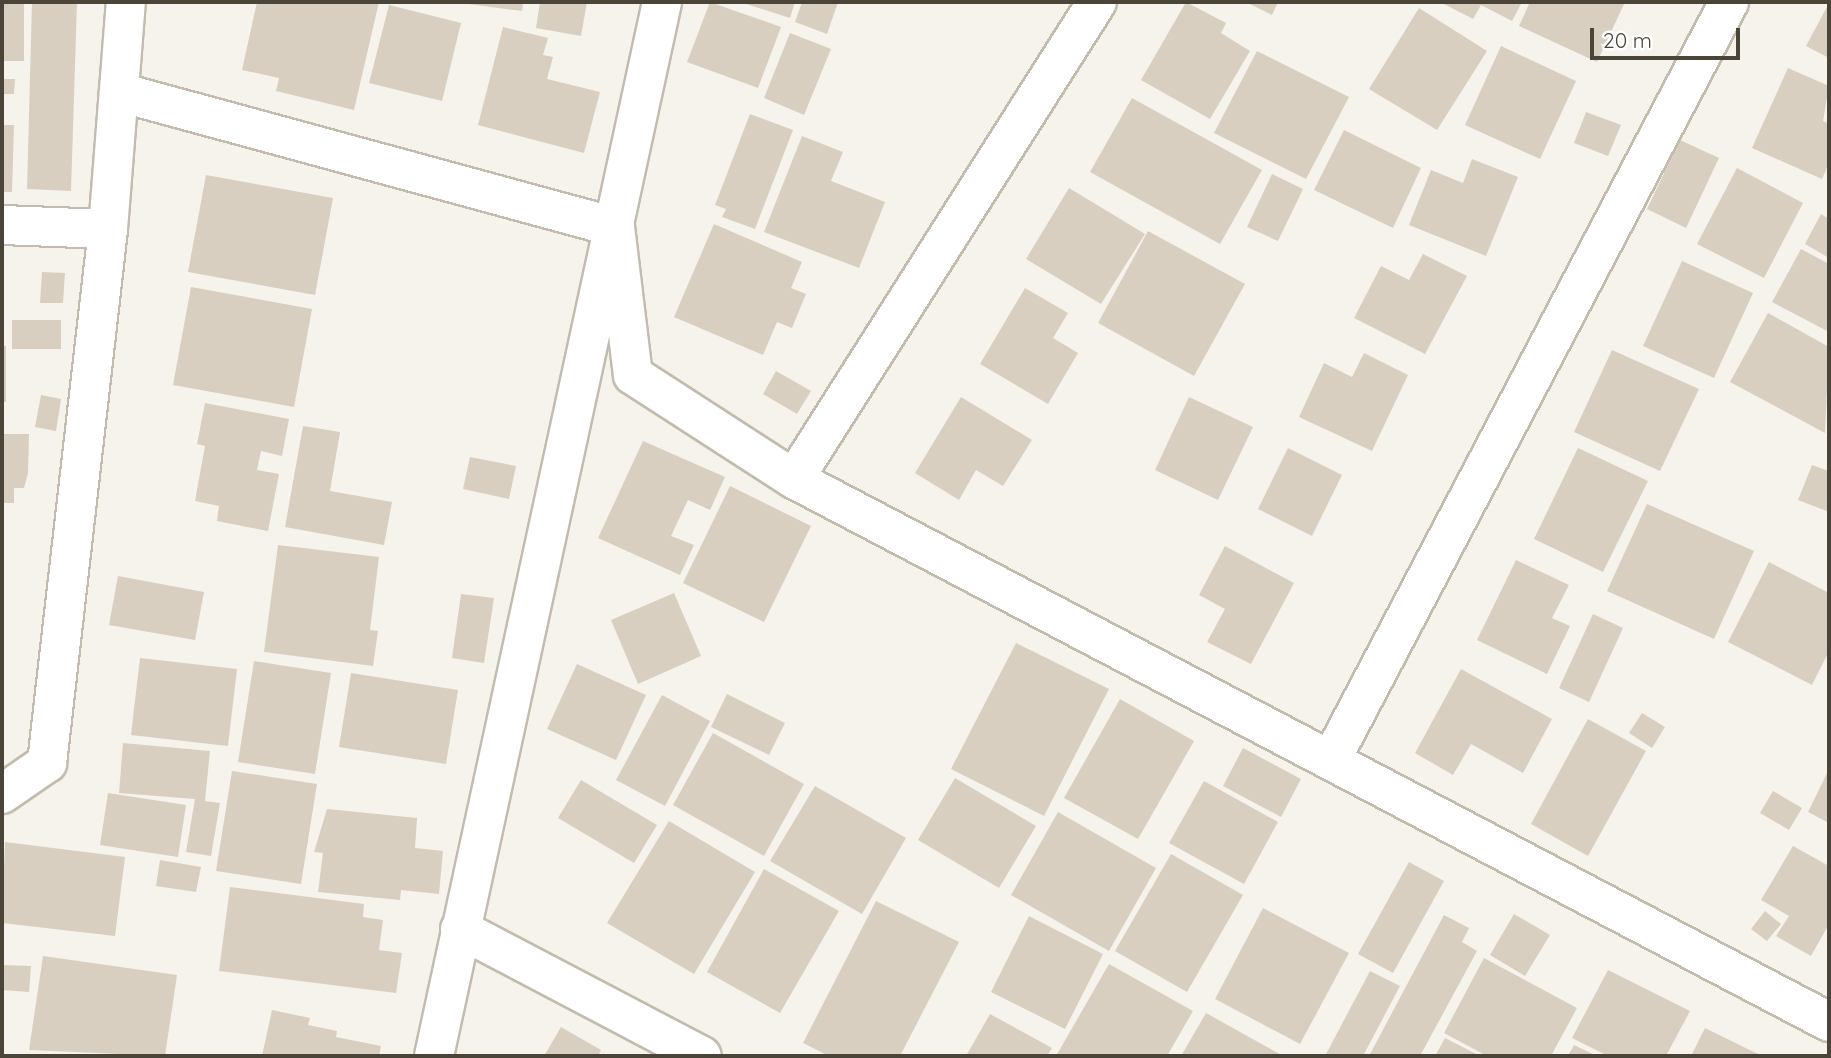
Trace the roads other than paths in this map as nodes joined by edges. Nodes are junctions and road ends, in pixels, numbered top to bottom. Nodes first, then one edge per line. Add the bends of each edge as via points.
1 (126, 2) edge
2 (662, 2) edge
3 (1097, 2) edge
4 (1729, 2) edge
5 (119, 92) junction
6 (2, 225) edge
7 (615, 227) junction
8 (107, 229) junction
9 (794, 479) junction
10 (1332, 758) junction
11 (2, 794) edge
12 (460, 929) junction
13 (1829, 1022) edge
14 (434, 1056) edge
15 (702, 1056) edge

1 - 5 street
2 - 7 street
3 - 9 street
4 - 10 street
5 - 7 street
5 - 8 street
6 - 8 street
7 - 9 street via 633,375
7 - 12 street
8 - 11 street via 47,763
9 - 10 street
10 - 13 street
12 - 14 street
12 - 15 street

